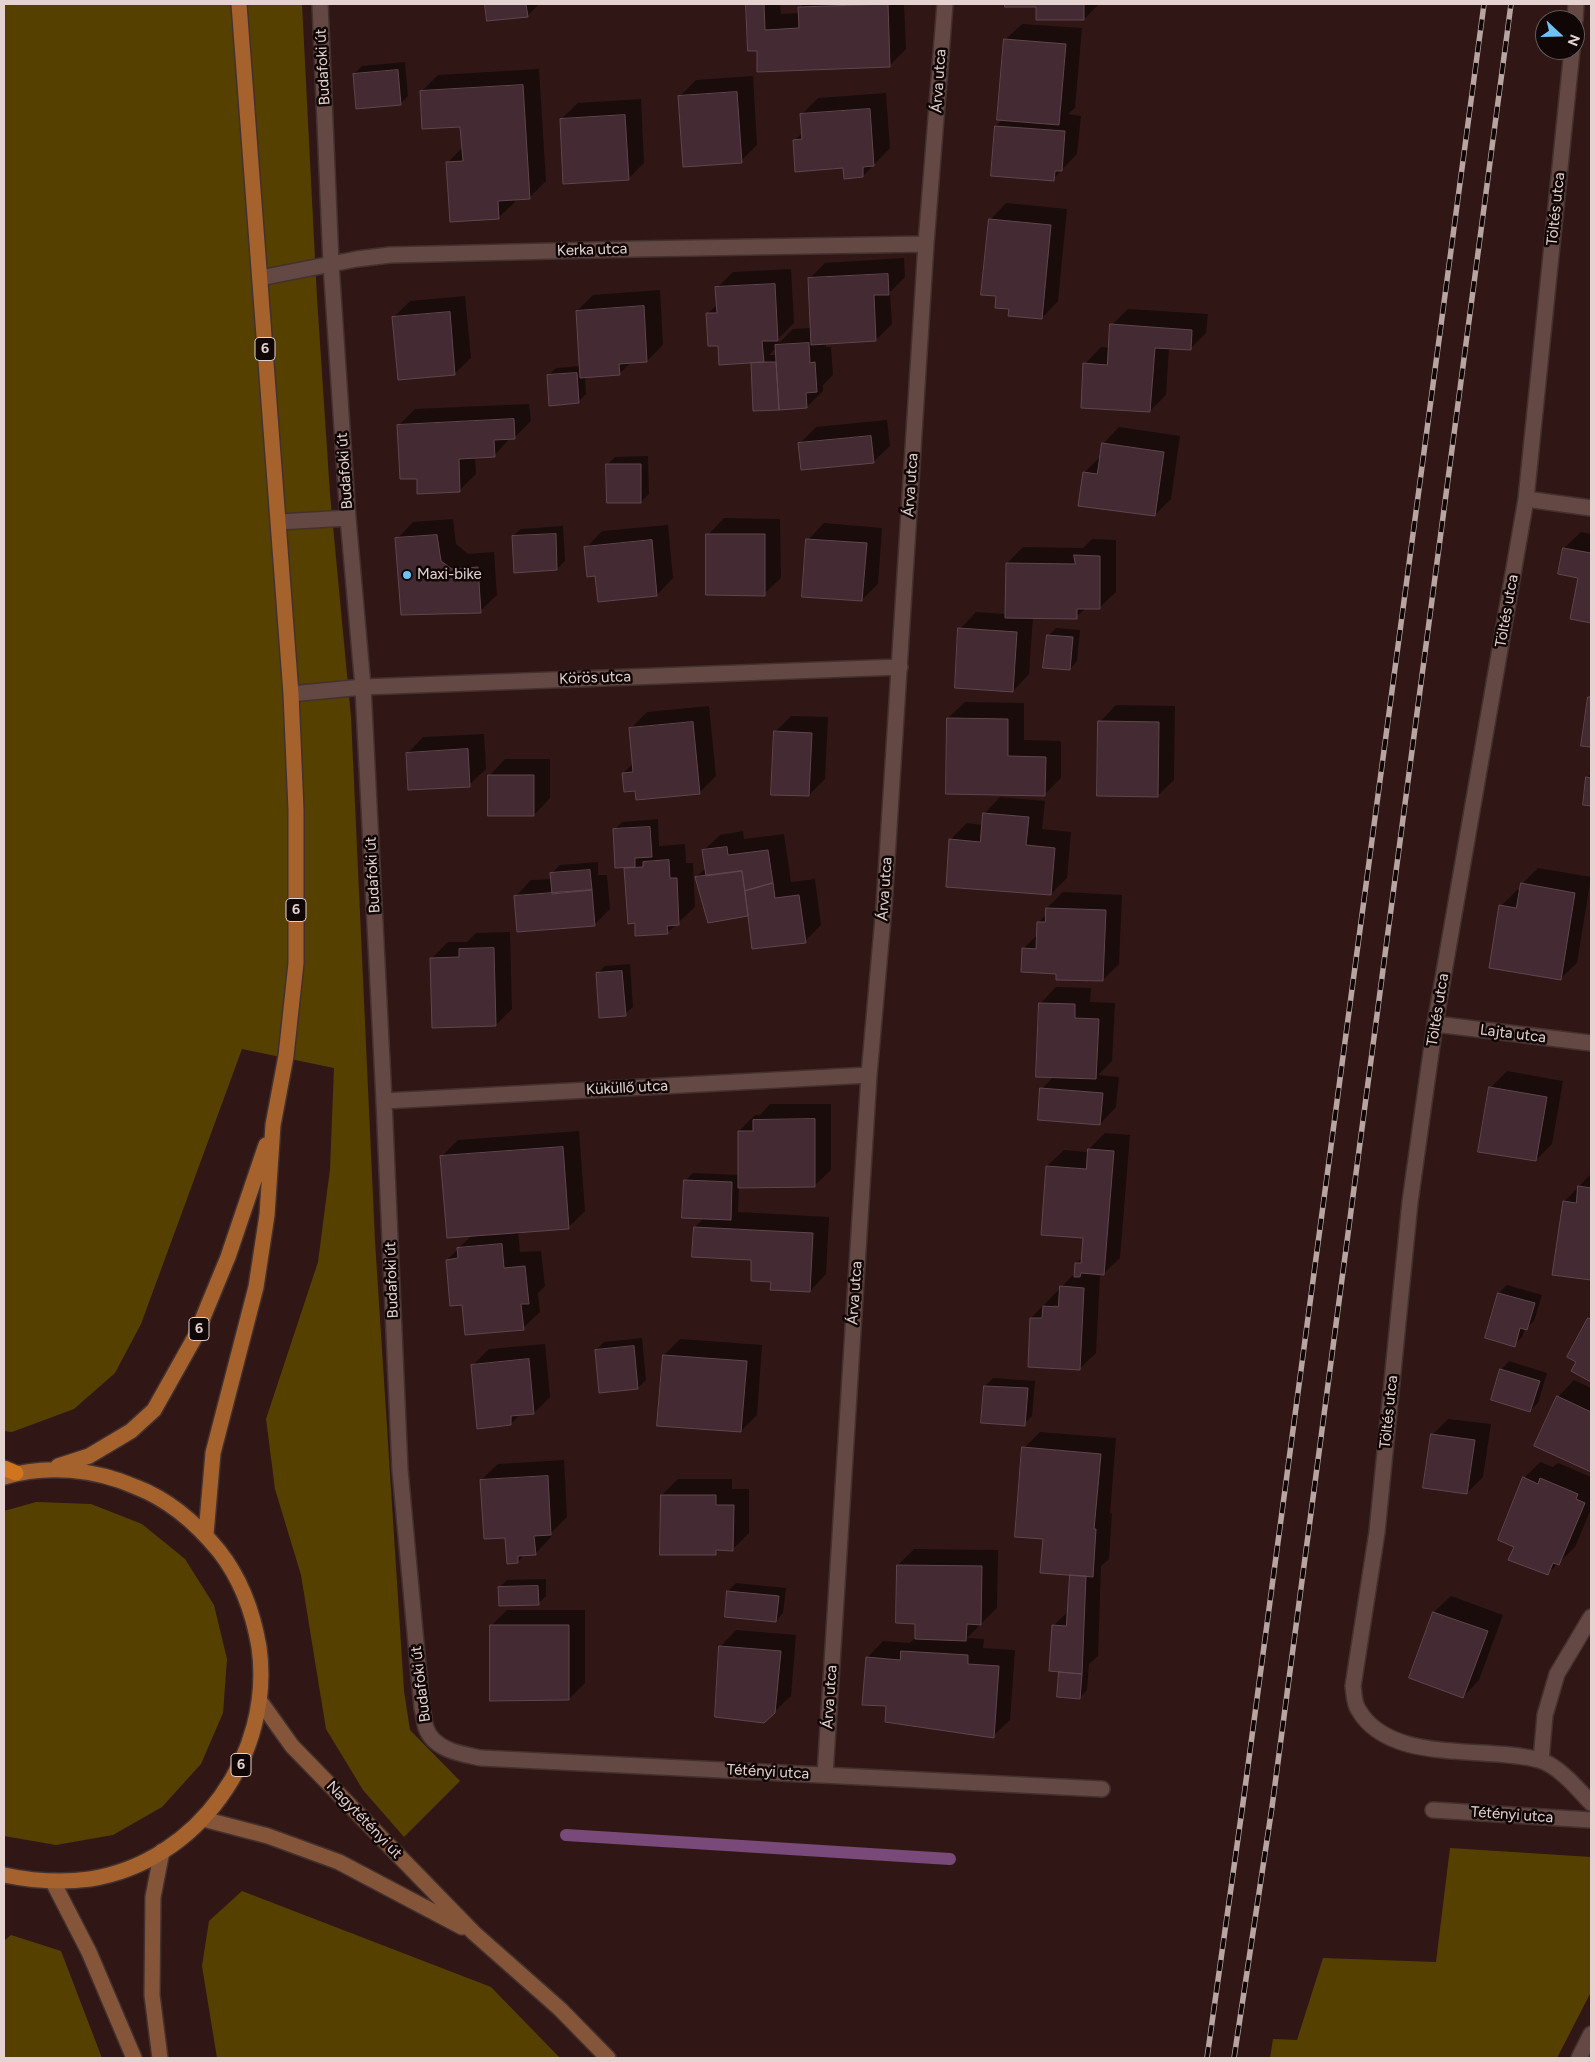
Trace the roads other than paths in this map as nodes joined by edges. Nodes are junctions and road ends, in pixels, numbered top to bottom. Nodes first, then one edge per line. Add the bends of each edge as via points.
1 (239, 4) edge
2 (320, 4) edge
3 (945, 4) edge
4 (1571, 60) edge
5 (926, 244) junction
6 (331, 264) junction
7 (260, 278) junction
8 (1526, 499) junction
9 (1591, 508) edge
10 (348, 518) junction
11 (279, 522) junction
12 (900, 667) junction
13 (363, 687) junction
14 (291, 694) junction
15 (1435, 1024) junction
16 (1591, 1043) edge
17 (869, 1075) junction
18 (384, 1101) junction
19 (273, 1125) junction
20 (47, 1469) junction
21 (8, 1473) edge
22 (206, 1534) junction
23 (1591, 1617) edge
24 (260, 1701) junction
25 (437, 1743) joint
26 (1540, 1760) junction
27 (825, 1775) junction
28 (1102, 1789) dead end
29 (1591, 1804) edge
30 (1433, 1810) dead end
31 (203, 1820) junction
32 (1591, 1820) edge
33 (162, 1851) junction
34 (4, 1875) edge
35 (52, 1882) junction
36 (474, 1933) junction
37 (1591, 2034) edge
38 (134, 2058) edge
39 (160, 2058) edge
40 (608, 2058) edge
41 (1579, 2058) edge

1 - 7 main road, 6
2 - 6 street, Budafoki út
3 - 5 street, Árva utca
4 - 8 street, Töltés utca
5 - 6 street, Kerka utca via 390,256
5 - 12 street, Árva utca
6 - 7 street, Kerka utca
6 - 10 street, Budafoki út
7 - 11 main road, 6
8 - 9 street
8 - 15 street, Töltés utca
10 - 11 street
10 - 13 street, Budafoki út
11 - 14 main road, 6
12 - 13 street, Körös utca
12 - 17 street, Árva utca
13 - 14 street, Körös utca
13 - 18 street, Budafoki út
14 - 19 main road, 6 via 296,810 296,963 286,1056
15 - 16 street, Lajta utca
15 - 26 street, Töltés utca via 1410,1202 1378,1532 1353,1686 1357,1708 1378,1732 1415,1747 1489,1752
17 - 18 street, Küküllő utca
17 - 27 street, Árva utca
18 - 25 street, Budafoki út via 400,1470 422,1708 426,1730
19 - 20 main road, 6 via 228,1257 199,1328 154,1410 131,1432 90,1456
19 - 22 main road, 6 via 267,1215 256,1287 213,1453
20 - 21 main road, 6
20 - 22 main road, 6 via 82,1471 116,1478 150,1492 180,1510
22 - 24 main road, 6 via 228,1563 245,1594 256,1628 261,1664
23 - 26 street via 1557,1674 1545,1715
24 - 31 main road, 6 via 254,1733 241,1765
24 - 36 main road, Nagytétényi út via 292,1746
25 - 27 street, Tétényi utca via 453,1752 481,1758
26 - 29 street, Töltés utca via 1569,1779
27 - 28 street, Tétényi utca
30 - 32 street, Tétényi utca
31 - 33 main road, 6
31 - 36 main road, Nagytétényi út via 268,1836 339,1862
33 - 35 main road, 6 via 128,1869 91,1879
33 - 39 main road via 153,1897 152,1995
34 - 35 main road, 6
35 - 38 main road via 89,1952
36 - 40 main road, Nagytétényi út
37 - 41 street

